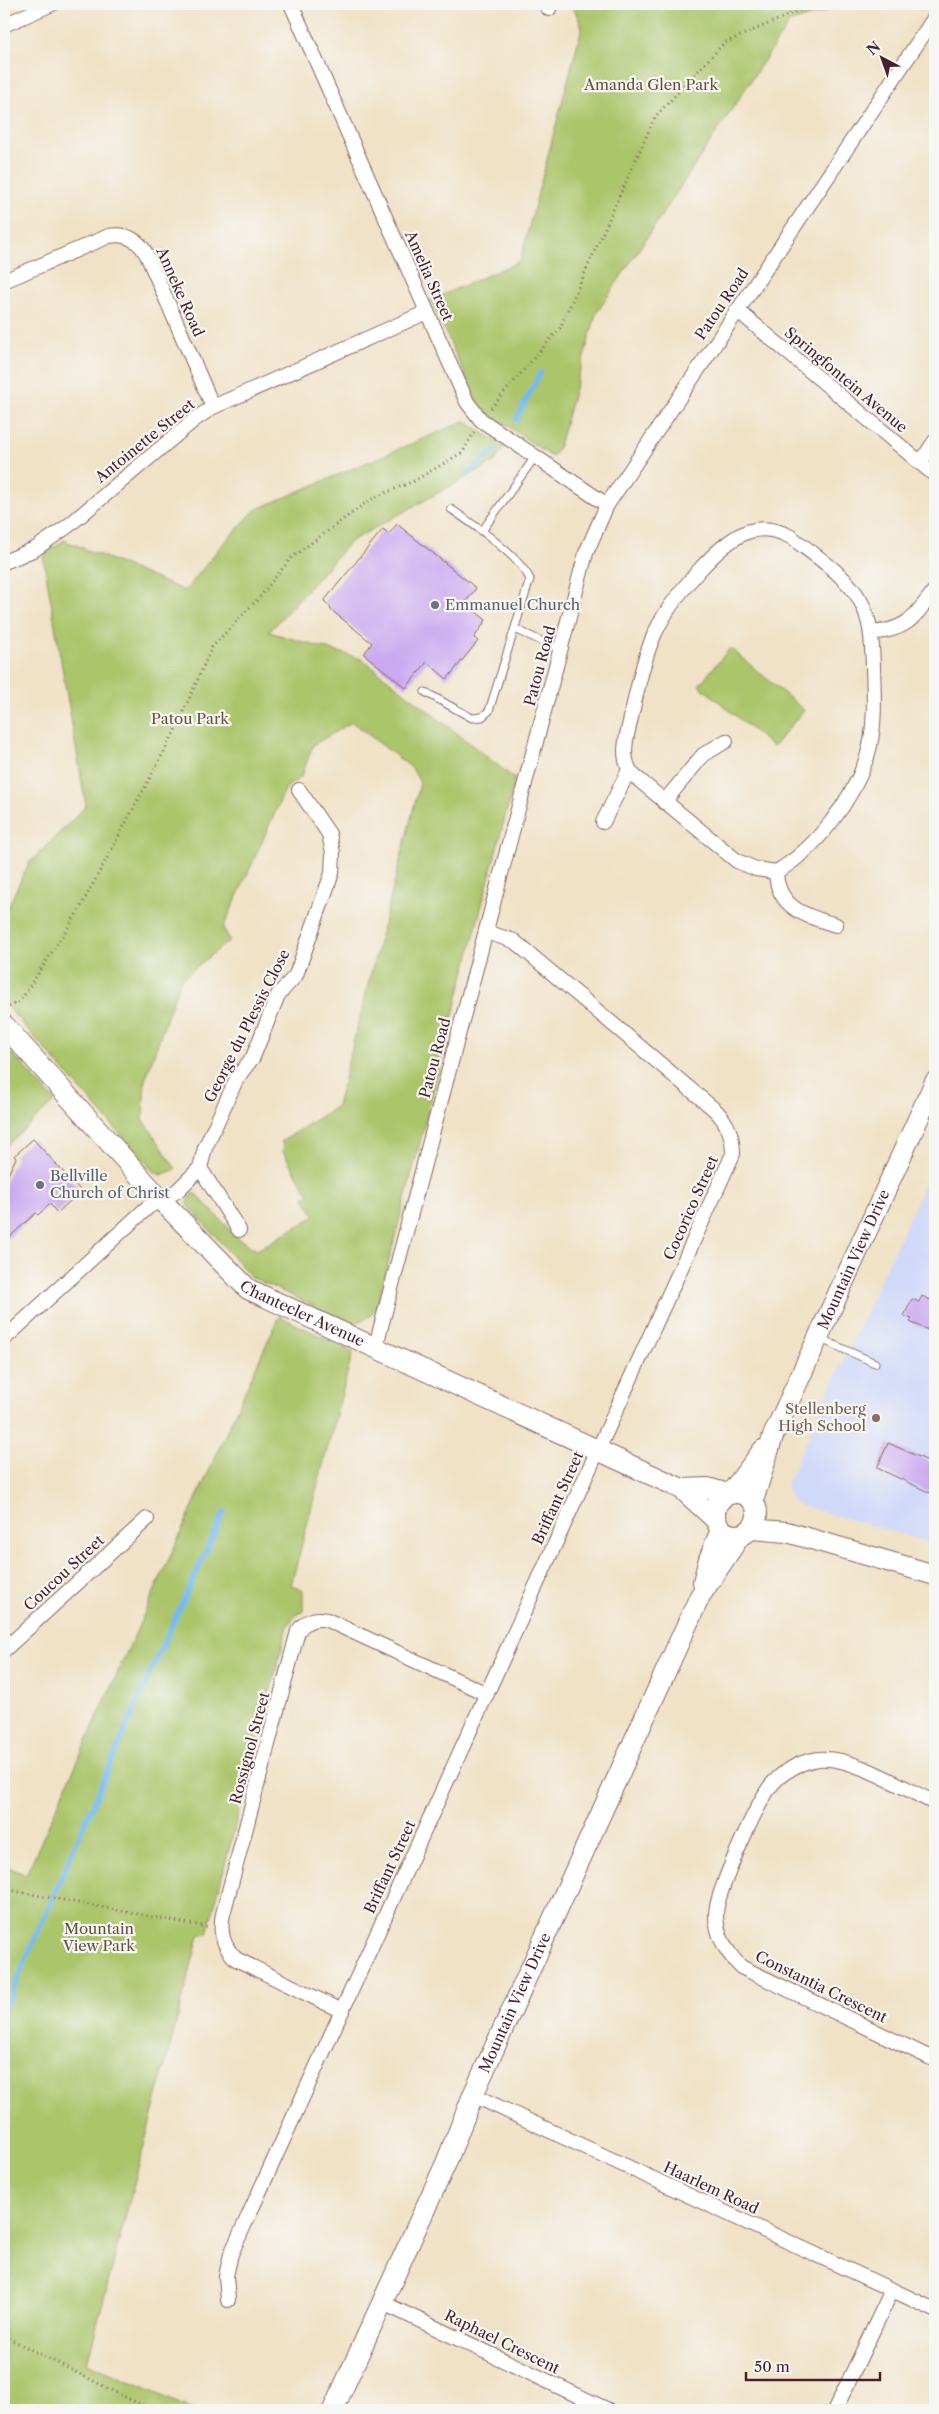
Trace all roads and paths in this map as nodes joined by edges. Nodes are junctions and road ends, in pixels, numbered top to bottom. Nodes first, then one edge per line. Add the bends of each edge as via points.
1 (52, 4) edge
2 (291, 4) edge
3 (814, 4) edge
4 (935, 17) edge
5 (4, 25) edge
6 (4, 281) edge
7 (737, 310) junction
8 (427, 312) junction
9 (213, 408) junction
10 (481, 420) junction
11 (935, 441) edge
12 (535, 457) junction
13 (920, 463) junction
14 (935, 475) edge
15 (607, 505) junction
16 (451, 509) dead end
17 (482, 531) junction
18 (4, 562) edge
19 (935, 590) edge
20 (515, 629) junction
21 (872, 633) junction
22 (561, 650) junction
23 (425, 692) dead end
24 (726, 741) dead end
25 (629, 770) junction
26 (299, 790) dead end
27 (664, 802) junction
28 (603, 822) dead end
29 (776, 872) junction
30 (836, 925) dead end
31 (486, 932) junction
32 (4, 1010) edge
33 (4, 1025) edge
34 (935, 1082) edge
35 (200, 1168) junction
36 (161, 1200) junction
37 (239, 1230) dead end
38 (818, 1338) junction
39 (4, 1339) edge
40 (375, 1349) junction
41 (875, 1363) dead end
42 (773, 1436) junction
43 (598, 1450) junction
44 (682, 1488) junction
45 (729, 1494) junction
46 (754, 1504) junction
47 (147, 1519) dead end
48 (732, 1528) junction
49 (787, 1532) junction
50 (935, 1575) edge
51 (4, 1650) edge
52 (487, 1694) junction
53 (935, 1803) edge
54 (4, 1889) edge
55 (221, 1930) junction
56 (342, 2011) junction
57 (935, 2060) edge
58 (473, 2095) junction
59 (892, 2290) junction
60 (228, 2300) dead end
61 (381, 2302) junction
62 (935, 2310) edge
63 (4, 2336) edge
64 (581, 2405) edge
65 (151, 2410) edge
66 (333, 2410) edge
67 (608, 2410) edge
68 (834, 2410) edge

1 - 5 street
2 - 8 street, Amelia Street
3 - 10 path via 724,43 655,117 560,328
4 - 7 street, Patou Road
6 - 9 street, Anneke Road via 109,236 131,238 143,248
7 - 13 street, Springfontein Avenue
7 - 15 street, Patou Road
8 - 9 street, Antoinette Street
8 - 10 street, Amelia Street via 454,377
9 - 18 street, Antoinette Street via 194,420 68,526 35,549
10 - 12 street, Amelia Street
10 - 32 path via 463,452 414,481 370,499 291,558 258,599 212,647 174,732 79,910 21,1000
11 - 13 street
12 - 15 street, Amelia Street
12 - 17 lane
13 - 14 street, Springfontein Avenue
15 - 22 street, Patou Road via 586,553
16 - 17 lane
17 - 20 lane via 525,570 530,579
19 - 21 street via 903,626
20 - 22 lane
20 - 23 lane via 489,711 482,717 472,718
21 - 25 street via 863,605 849,584 791,537 763,529 741,534 696,574 669,606 656,631 634,703 624,750
21 - 29 street via 873,728 866,758 851,790 827,827 805,852
22 - 31 street, Patou Road
24 - 27 street via 703,755
25 - 27 street
25 - 28 street
26 - 35 street, George du Plessis Close via 329,834 333,853 332,873 296,974 278,995 253,1057 237,1078 205,1148
27 - 29 street via 737,862 756,870
29 - 30 street via 782,894 792,908 807,917
31 - 40 street, Patou Road
31 - 43 street, Cocorico Street via 514,941 715,1110 731,1133 733,1154 730,1164
33 - 36 street, Chantecler Avenue
34 - 38 street, Mountain View Drive
35 - 36 street via 176,1191
35 - 37 street
36 - 39 street via 148,1207
36 - 40 street, Chantecler Avenue via 248,1289
38 - 41 lane
38 - 42 street, Mountain View Drive
40 - 43 street, Chantecler Avenue
42 - 45 street, Mountain View Drive
42 - 46 street, Mountain View Drive
43 - 44 street, Chantecler Avenue
43 - 52 street, Briffant Street
44 - 45 street, Chantecler Avenue via 708,1488
44 - 48 street, Chantecler Avenue
45 - 46 street, Chantecler Avenue via 739,1493
45 - 48 street, Mountain View Drive via 719,1502
46 - 48 street, Mountain View Drive via 757,1515
46 - 49 street
47 - 51 street, Coucou Street
48 - 49 street
48 - 58 street, Mountain View Drive via 709,1559 700,1596
49 - 50 street
52 - 55 street, Rossignol Street via 327,1620 313,1619 301,1626 295,1637
52 - 56 street, Briffant Street
53 - 57 street, Constantia Crescent via 842,1761 819,1759 797,1765 779,1777 765,1793 720,1890 716,1914 725,1948 741,1967
54 - 55 path
55 - 56 street via 224,1944 236,1959
56 - 60 street, Briffant Street via 232,2254 226,2276
58 - 59 street, Haarlem Road
58 - 61 street, Mountain View Drive via 446,2163
59 - 62 street, Haarlem Road
59 - 68 street
61 - 64 street, Raphael Crescent
61 - 66 street, Mountain View Drive
63 - 65 path
64 - 67 street, Raphael Crescent

